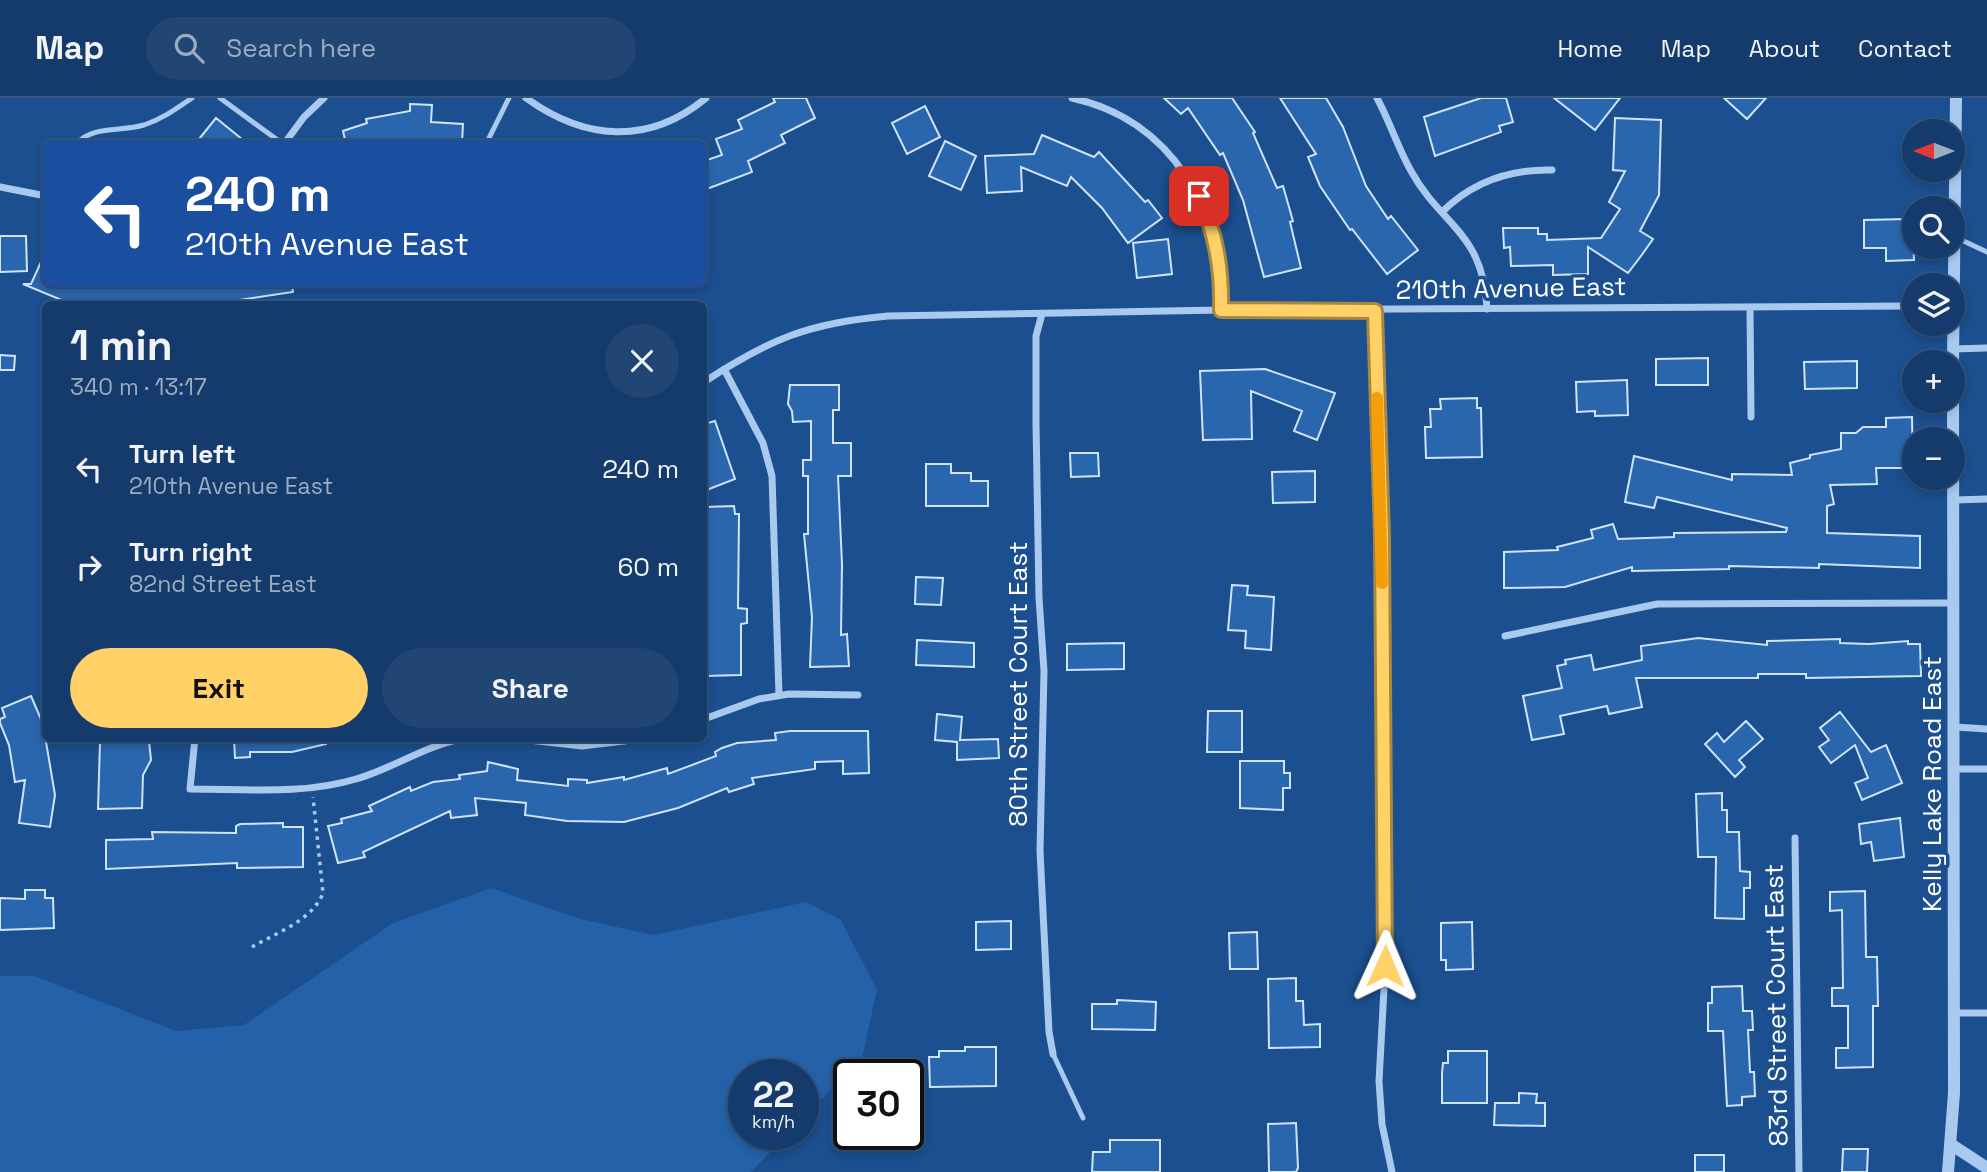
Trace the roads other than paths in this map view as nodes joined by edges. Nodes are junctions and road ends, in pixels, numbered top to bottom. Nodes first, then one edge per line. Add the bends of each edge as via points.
1 (192, 98) edge
2 (220, 98) edge
3 (324, 98) edge
4 (509, 98) edge
5 (526, 98) edge
6 (706, 98) edge
7 (1072, 98) edge
8 (1377, 98) edge
9 (1956, 98) edge
10 (80, 140) edge
11 (278, 140) edge
12 (286, 140) edge
13 (488, 140) edge
14 (1552, 170) dead end
15 (0, 187) edge
16 (42, 195) edge
17 (1955, 196) edge
18 (1443, 211) junction
19 (1965, 242) edge
20 (1987, 252) edge
21 (1902, 306) edge
22 (1750, 307) junction
23 (1487, 309) junction
24 (1221, 310) junction
25 (1375, 311) junction
26 (1042, 314) junction
27 (1987, 348) edge
28 (1965, 353) edge
29 (724, 369) junction
30 (707, 380) edge
31 (1954, 413) edge
32 (1751, 418) dead end
33 (1987, 499) edge
34 (1955, 500) junction
35 (1954, 603) junction
36 (1505, 636) dead end
37 (779, 695) junction
38 (858, 695) dead end
39 (707, 718) edge
40 (1955, 727) junction
41 (1987, 729) edge
42 (195, 742) edge
43 (444, 742) edge
44 (546, 742) edge
45 (616, 742) edge
46 (1955, 769) junction
47 (1987, 769) edge
48 (1795, 838) dead end
49 (1954, 1013) junction
50 (1987, 1013) edge
51 (1053, 1054) joint
52 (1083, 1118) dead end
53 (1952, 1145) junction
54 (1987, 1168) edge
55 (1392, 1172) edge
56 (1799, 1172) edge
57 (1948, 1172) edge

1 - 10 lane via 164,118 141,126 88,132
2 - 11 lane
3 - 12 street
4 - 13 lane
5 - 6 street via 564,122 610,132 649,128 676,118
7 - 24 street via 1127,121 1149,136 1184,173 1212,224 1220,257
8 - 18 street via 1411,171
9 - 17 street
14 - 18 street via 1492,178
15 - 16 street
18 - 23 street via 1472,248 1482,272
19 - 20 lane
21 - 22 street, 210th Avenue East
22 - 23 street, 210th Avenue East
22 - 32 street
23 - 25 street, 210th Avenue East
24 - 25 street, 210th Avenue East
24 - 26 street, 210th Avenue East
25 - 55 street via 1386,829 1379,1081
26 - 29 street, 210th Avenue East via 855,319 784,336
26 - 51 street, 80th Street Court East via 1037,336 1036,423 1044,671 1040,850
27 - 28 street
29 - 30 street, 210th Avenue East
29 - 37 street via 763,443 772,476
31 - 34 street, Kelly Lake Road East
33 - 34 street
34 - 35 street, Kelly Lake Road East
35 - 36 street via 1657,604
35 - 40 street, Kelly Lake Road East
37 - 38 street
37 - 39 street
40 - 41 street
40 - 46 street, Kelly Lake Road East
42 - 43 street via 190,789 312,788 359,779
44 - 45 street via 582,746
46 - 47 street
46 - 49 street, Kelly Lake Road East
48 - 56 street, 83rd Street Court East
49 - 50 street
49 - 53 street, Kelly Lake Road East
51 - 52 lane
53 - 54 street
53 - 57 street, Kelly Lake Road East

